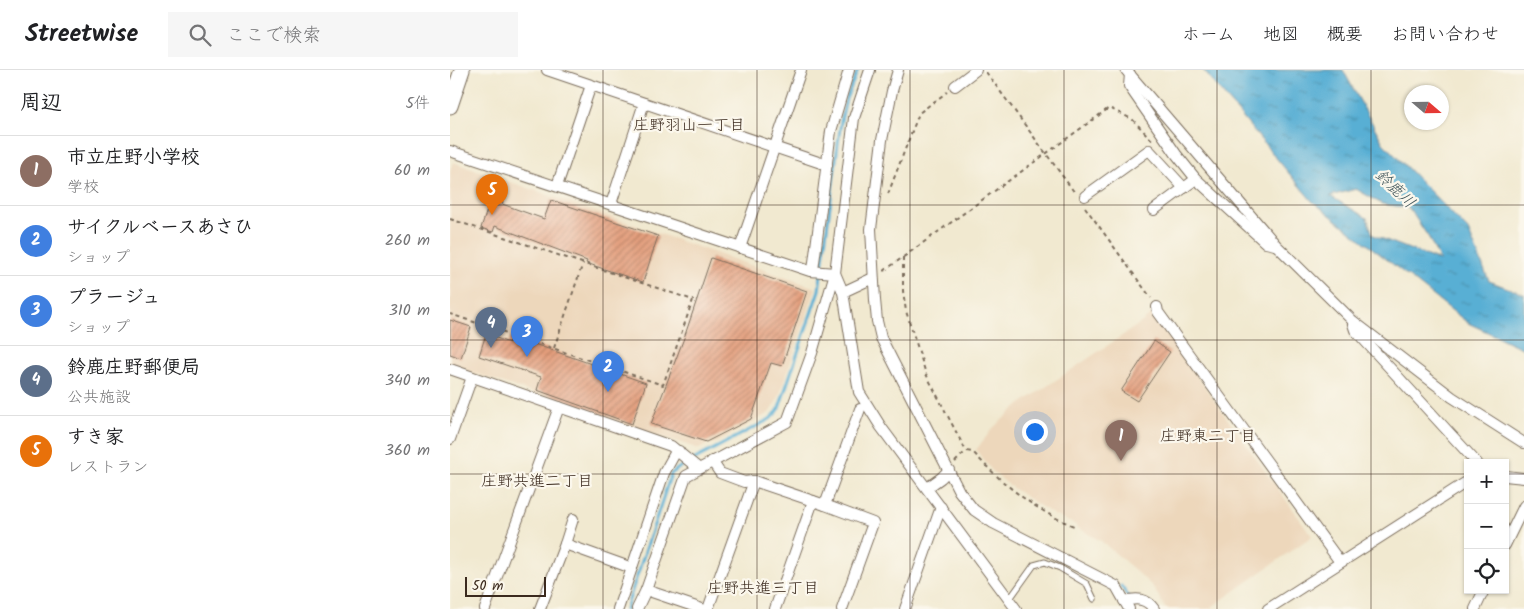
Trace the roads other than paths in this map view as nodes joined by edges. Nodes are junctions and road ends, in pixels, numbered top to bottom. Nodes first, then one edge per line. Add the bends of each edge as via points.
1 (462, 70) edge
2 (547, 70) edge
3 (801, 70) edge
4 (849, 70) edge
5 (870, 70) edge
6 (898, 70) edge
7 (976, 70) edge
8 (1128, 72) edge
9 (591, 85) junction
10 (955, 86) road end
11 (450, 103) edge
12 (644, 103) junction
13 (774, 147) junction
14 (450, 151) edge
15 (827, 165) junction
16 (1196, 178) junction
17 (557, 186) junction
18 (1184, 188) junction
19 (1082, 198) road end
20 (611, 204) junction
21 (1154, 210) dead end
22 (1276, 245) junction
23 (740, 248) junction
24 (813, 270) junction
25 (833, 272) junction
26 (877, 275) junction
27 (844, 292) junction
28 (1157, 307) road end
29 (1353, 321) junction
30 (450, 369) edge
31 (472, 377) junction
32 (559, 407) junction
33 (860, 409) dead end
34 (450, 439) edge
35 (1524, 443) edge
36 (679, 451) junction
37 (1473, 459) edge
38 (712, 461) junction
39 (698, 468) junction
40 (948, 470) junction
41 (1509, 476) edge
42 (1524, 478) edge
43 (754, 480) junction
44 (1464, 484) edge
45 (927, 488) junction
46 (813, 502) junction
47 (825, 505) junction
48 (1524, 506) edge
49 (941, 507) junction
50 (573, 519) dead end
51 (1509, 538) edge
52 (565, 544) junction
53 (1340, 562) junction
54 (632, 568) junction
55 (646, 590) junction
56 (1482, 594) edge
57 (1094, 599) dead end
58 (1009, 600) junction
59 (1126, 605) edge
60 (485, 609) edge
61 (540, 609) edge
62 (618, 609) edge
63 (637, 609) edge
64 (702, 609) edge
65 (708, 609) edge
66 (775, 609) edge
67 (842, 609) edge
68 (905, 609) edge
69 (1016, 609) edge
70 (1154, 609) edge
71 (1268, 609) edge
72 (1476, 609) edge

1 - 11 main road
2 - 9 street
3 - 13 street
4 - 15 street via 834,119
5 - 25 street via 854,118
6 - 26 street via 882,140 872,219
7 - 10 street
8 - 16 street via 1129,86
8 - 22 street
9 - 12 street
9 - 17 street
12 - 13 street
12 - 20 street
13 - 15 street
13 - 23 street
14 - 17 street
15 - 24 street
16 - 18 street
16 - 22 street via 1266,243
17 - 20 street
18 - 19 street via 1149,150
18 - 21 street
20 - 23 street
22 - 29 street
23 - 24 street
24 - 25 street
25 - 27 street
25 - 38 street via 812,353 787,422
26 - 27 street
26 - 40 street via 877,321 881,338
27 - 45 street via 859,392
28 - 53 street
29 - 35 street via 1480,416
29 - 37 street via 1355,330
30 - 31 street
31 - 32 street
31 - 34 street
32 - 36 street
32 - 60 street
33 - 47 street
36 - 39 street
36 - 54 street via 664,473
38 - 39 street
38 - 43 street via 720,473 744,482
39 - 55 street via 686,476
40 - 45 street
40 - 59 street via 974,510 993,523 1110,582 1116,586
41 - 42 street
43 - 46 street
43 - 65 street
44 - 53 street
45 - 49 street
46 - 47 street
46 - 66 street
47 - 67 street via 873,523
48 - 51 street
49 - 58 street
49 - 68 street
50 - 52 street
52 - 54 street
52 - 61 street
53 - 71 street
54 - 62 street
55 - 63 street
55 - 64 street
56 - 72 street
57 - 58 lane via 1087,584 1045,562 1034,565
58 - 69 street
59 - 70 street via 1135,598

